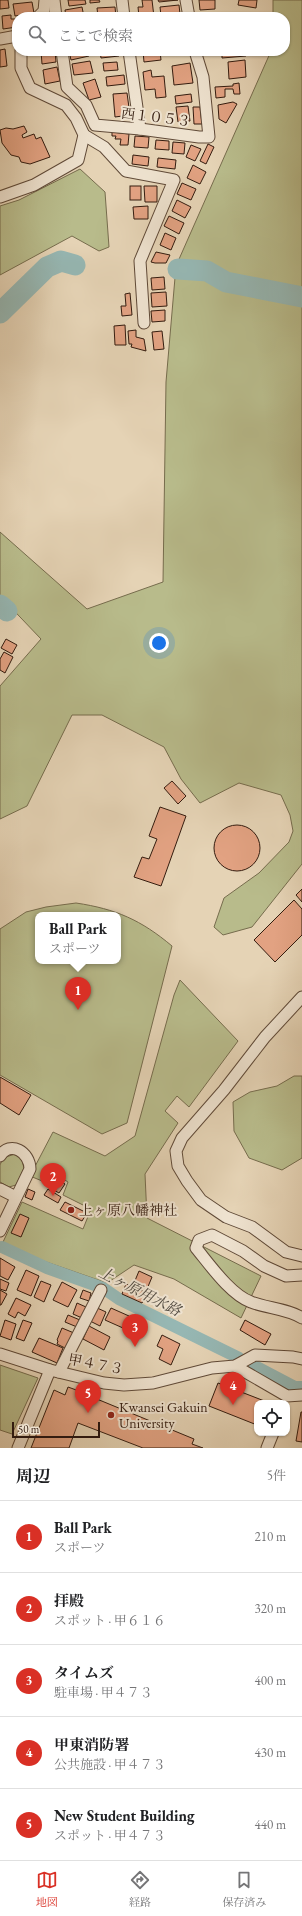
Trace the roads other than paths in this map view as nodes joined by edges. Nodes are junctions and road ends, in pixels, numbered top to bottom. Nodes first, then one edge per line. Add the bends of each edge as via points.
1 (45, 0) edge
2 (54, 0) edge
3 (122, 0) edge
4 (186, 0) edge
5 (43, 12) edge
6 (55, 12) edge
7 (123, 12) edge
8 (188, 12) edge
9 (12, 37) edge
10 (0, 38) edge
11 (20, 56) edge
12 (63, 56) edge
13 (130, 56) edge
14 (197, 56) edge
15 (140, 129) junction
16 (84, 135) junction
17 (0, 197) edge
18 (144, 323) dead end
19 (302, 997) edge
20 (0, 1156) edge
21 (0, 1189) edge
22 (16, 1197) junction
23 (0, 1231) edge
24 (302, 1256) edge
25 (302, 1275) edge
26 (100, 1290) dead end
27 (302, 1318) edge
28 (0, 1354) edge
29 (302, 1359) edge
30 (236, 1366) junction
31 (55, 1371) junction
32 (302, 1395) edge
33 (286, 1400) edge
34 (272, 1436) edge
35 (18, 1448) edge
36 (267, 1448) edge

1 - 5 street
2 - 6 street
3 - 7 street
4 - 8 street
9 - 10 street
11 - 16 street via 21,68 30,88 66,105
12 - 15 street, 西１０５３ via 67,87 86,105 95,125
13 - 15 street
14 - 15 street, 西１０５３ via 204,77 209,137
16 - 17 street via 78,160 34,185
16 - 18 street via 104,147 126,171 174,180 140,261
19 - 24 street via 265,1037 182,1138 176,1151 178,1166 201,1200 226,1217 252,1227 286,1252
20 - 22 street via 8,1149 18,1150 24,1152 30,1161 30,1169
21 - 22 street
22 - 23 street
25 - 27 street via 286,1276 212,1235 199,1240 196,1248 230,1290 249,1302
26 - 31 street
28 - 31 street, 甲４７３
29 - 30 street via 255,1355
30 - 31 street, 甲４７３ via 212,1368 167,1380 124,1385 104,1383
30 - 33 street
31 - 35 street
32 - 33 street
34 - 36 street

